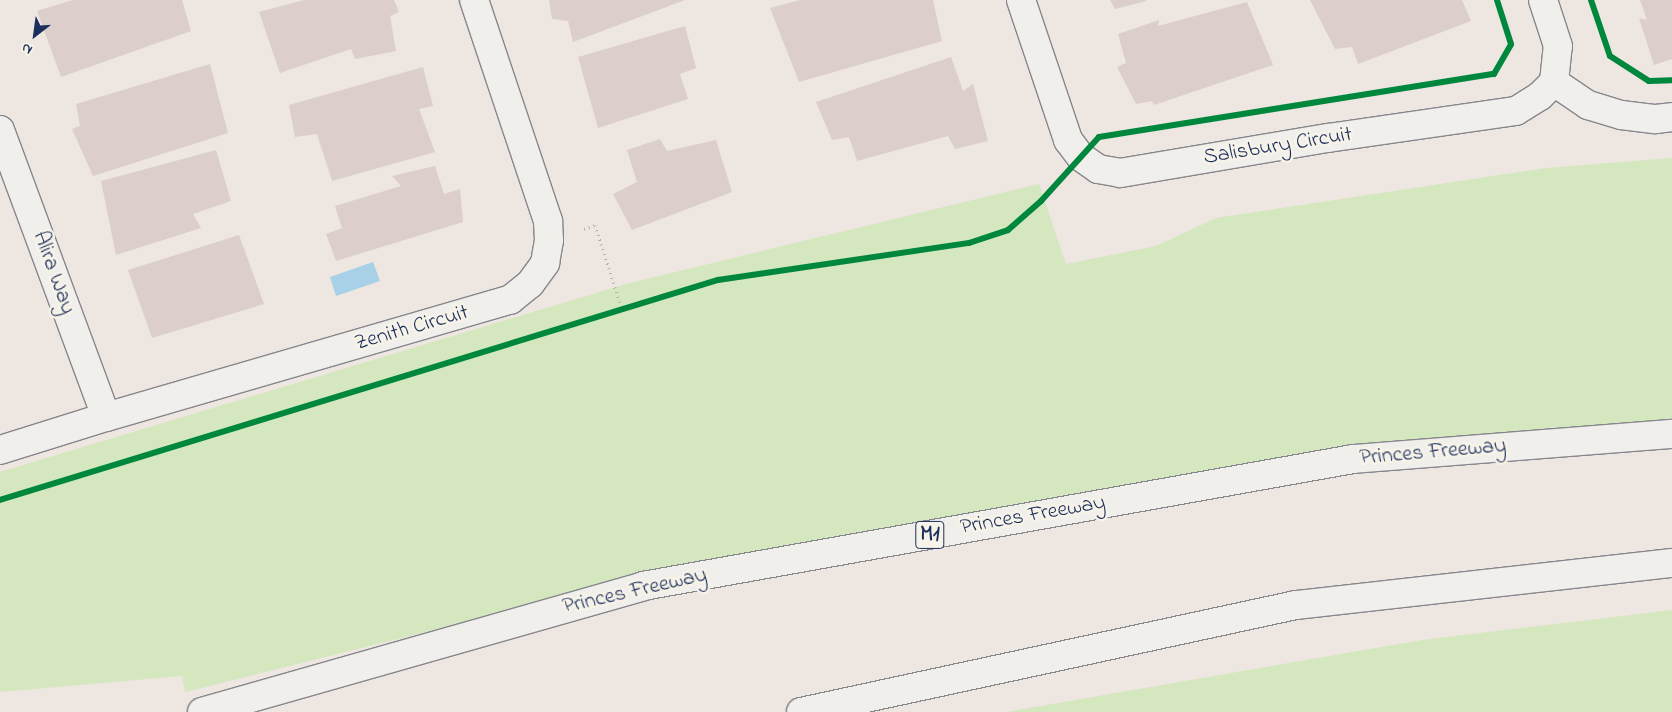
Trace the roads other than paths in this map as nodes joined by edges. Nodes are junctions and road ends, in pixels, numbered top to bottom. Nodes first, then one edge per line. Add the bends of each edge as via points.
1 (474, 0) edge
2 (1022, 0) edge
3 (1543, 0) edge
4 (1554, 82) junction
5 (1672, 118) edge
6 (0, 130) edge
7 (106, 416) junction
8 (1672, 434) edge
9 (0, 450) edge
10 (1672, 562) edge
11 (202, 712) edge
12 (801, 712) edge

1 - 7 main road, Zenith Circuit via 548,221 545,264 530,284 510,300
2 - 4 main road, Salisbury Circuit via 1068,140 1081,158 1098,169 1120,173 1516,111 1540,96
3 - 4 main road via 1558,46
4 - 5 main road via 1588,105 1621,116
6 - 7 main road, Alira Way
7 - 9 main road, Zenith Circuit
8 - 11 main road, Princes Freeway / M1 via 1353,459 643,586
10 - 12 main road via 1296,605

